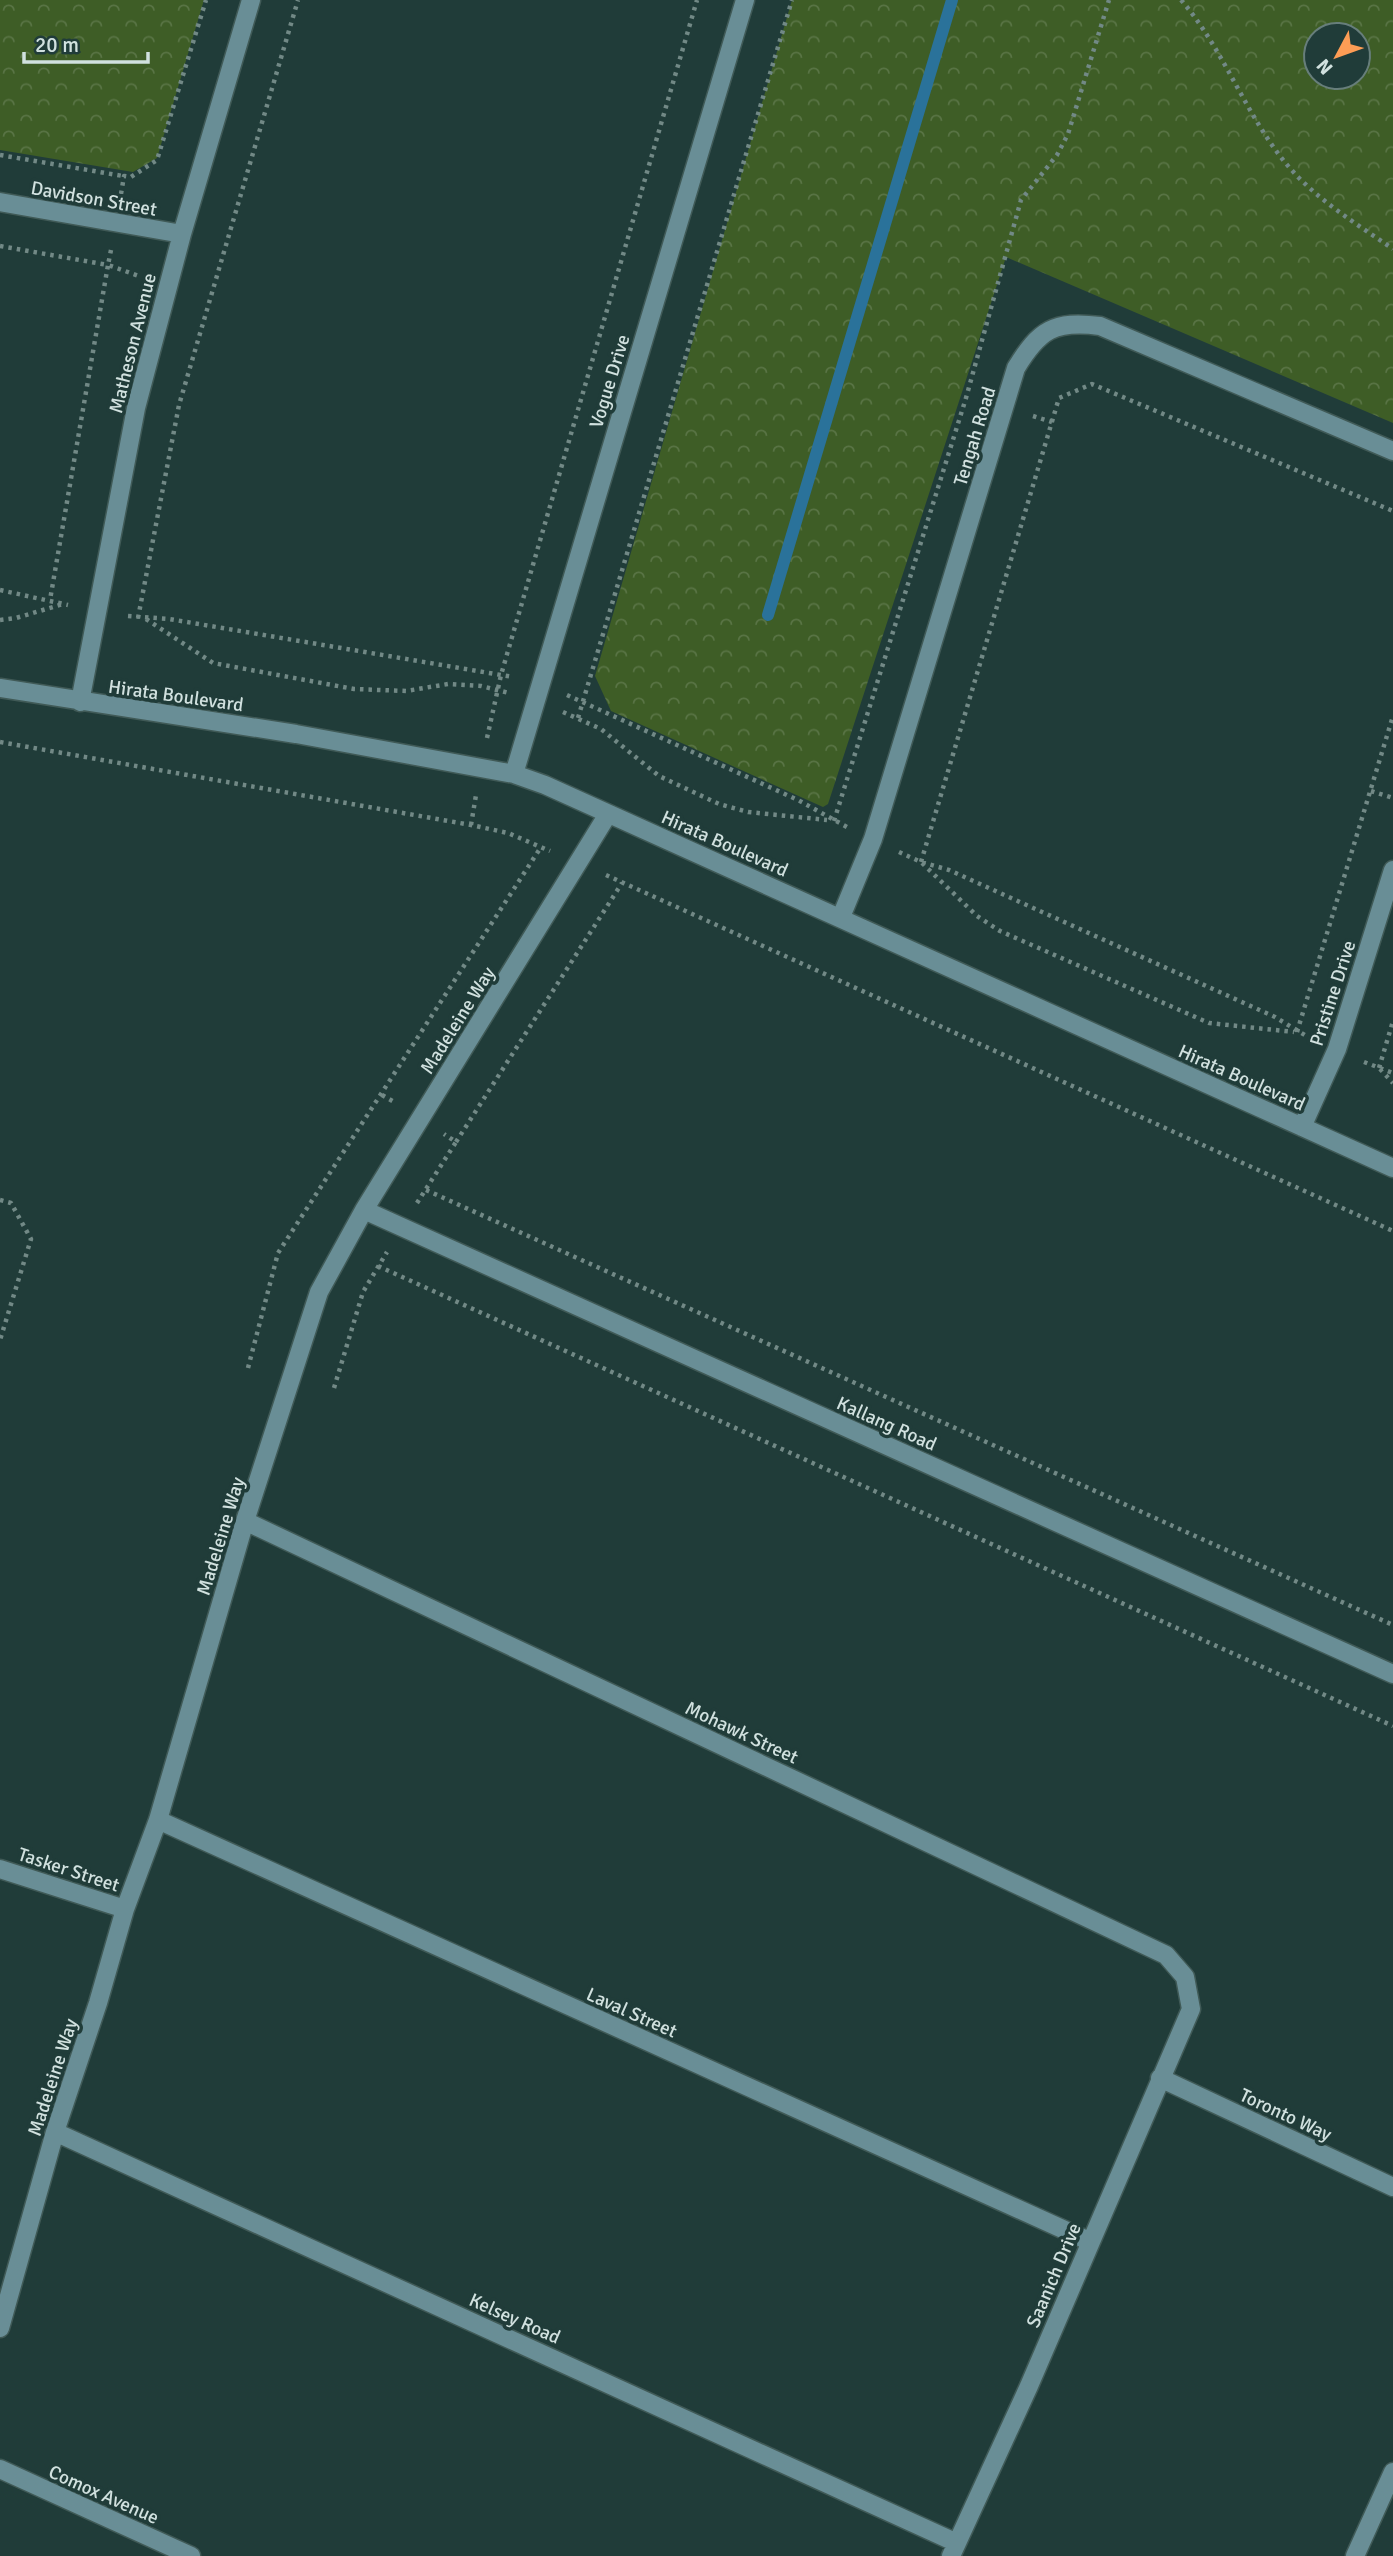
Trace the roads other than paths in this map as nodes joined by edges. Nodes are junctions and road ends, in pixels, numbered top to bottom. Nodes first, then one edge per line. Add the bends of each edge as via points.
1 (251, 0) edge
2 (745, 0) edge
3 (0, 202) edge
4 (181, 234) junction
5 (1393, 451) edge
6 (0, 688) edge
7 (80, 702) junction
8 (514, 774) junction
9 (608, 814) junction
10 (1393, 870) edge
11 (841, 918) junction
12 (1302, 1127) junction
13 (1393, 1168) edge
14 (364, 1210) junction
15 (246, 1521) junction
16 (1393, 1674) edge
17 (158, 1820) junction
18 (0, 1869) edge
19 (125, 1909) junction
20 (1191, 2009) joint
21 (1160, 2078) junction
22 (55, 2132) junction
23 (1393, 2188) edge
24 (1090, 2241) junction
25 (0, 2328) edge
26 (0, 2469) edge
27 (1393, 2472) edge
28 (954, 2549) edge
29 (191, 2556) edge
30 (1355, 2556) edge

1 - 4 street, Matheson Avenue
2 - 8 street, Vogue Drive
3 - 4 street, Davidson Street
4 - 7 street, Matheson Avenue via 136,408
5 - 11 street, Tengah Road via 1100,326 1074,323 1049,328 1030,345 1016,368 873,839
6 - 7 street, Hirata Boulevard
7 - 8 street, Hirata Boulevard via 296,734
8 - 9 street, Hirata Boulevard
9 - 11 street, Hirata Boulevard
9 - 14 street, Madeleine Way
10 - 12 street, Pristine Drive via 1338,1049
11 - 12 street, Hirata Boulevard
12 - 13 street, Hirata Boulevard
14 - 15 street, Madeleine Way via 318,1292
14 - 16 street, Kallang Road
15 - 17 street, Madeleine Way
15 - 20 street, Mohawk Street via 1166,1955 1185,1977
17 - 19 street, Madeleine Way
17 - 24 street, Laval Street
18 - 19 street, Tasker Street
19 - 22 street, Madeleine Way
20 - 21 street, Saanich Drive
21 - 23 street, Toronto Way
21 - 24 street, Saanich Drive
22 - 25 street, Madeleine Way
22 - 28 street, Kelsey Road
24 - 28 street, Saanich Drive
26 - 29 street, Comox Avenue
27 - 30 street

